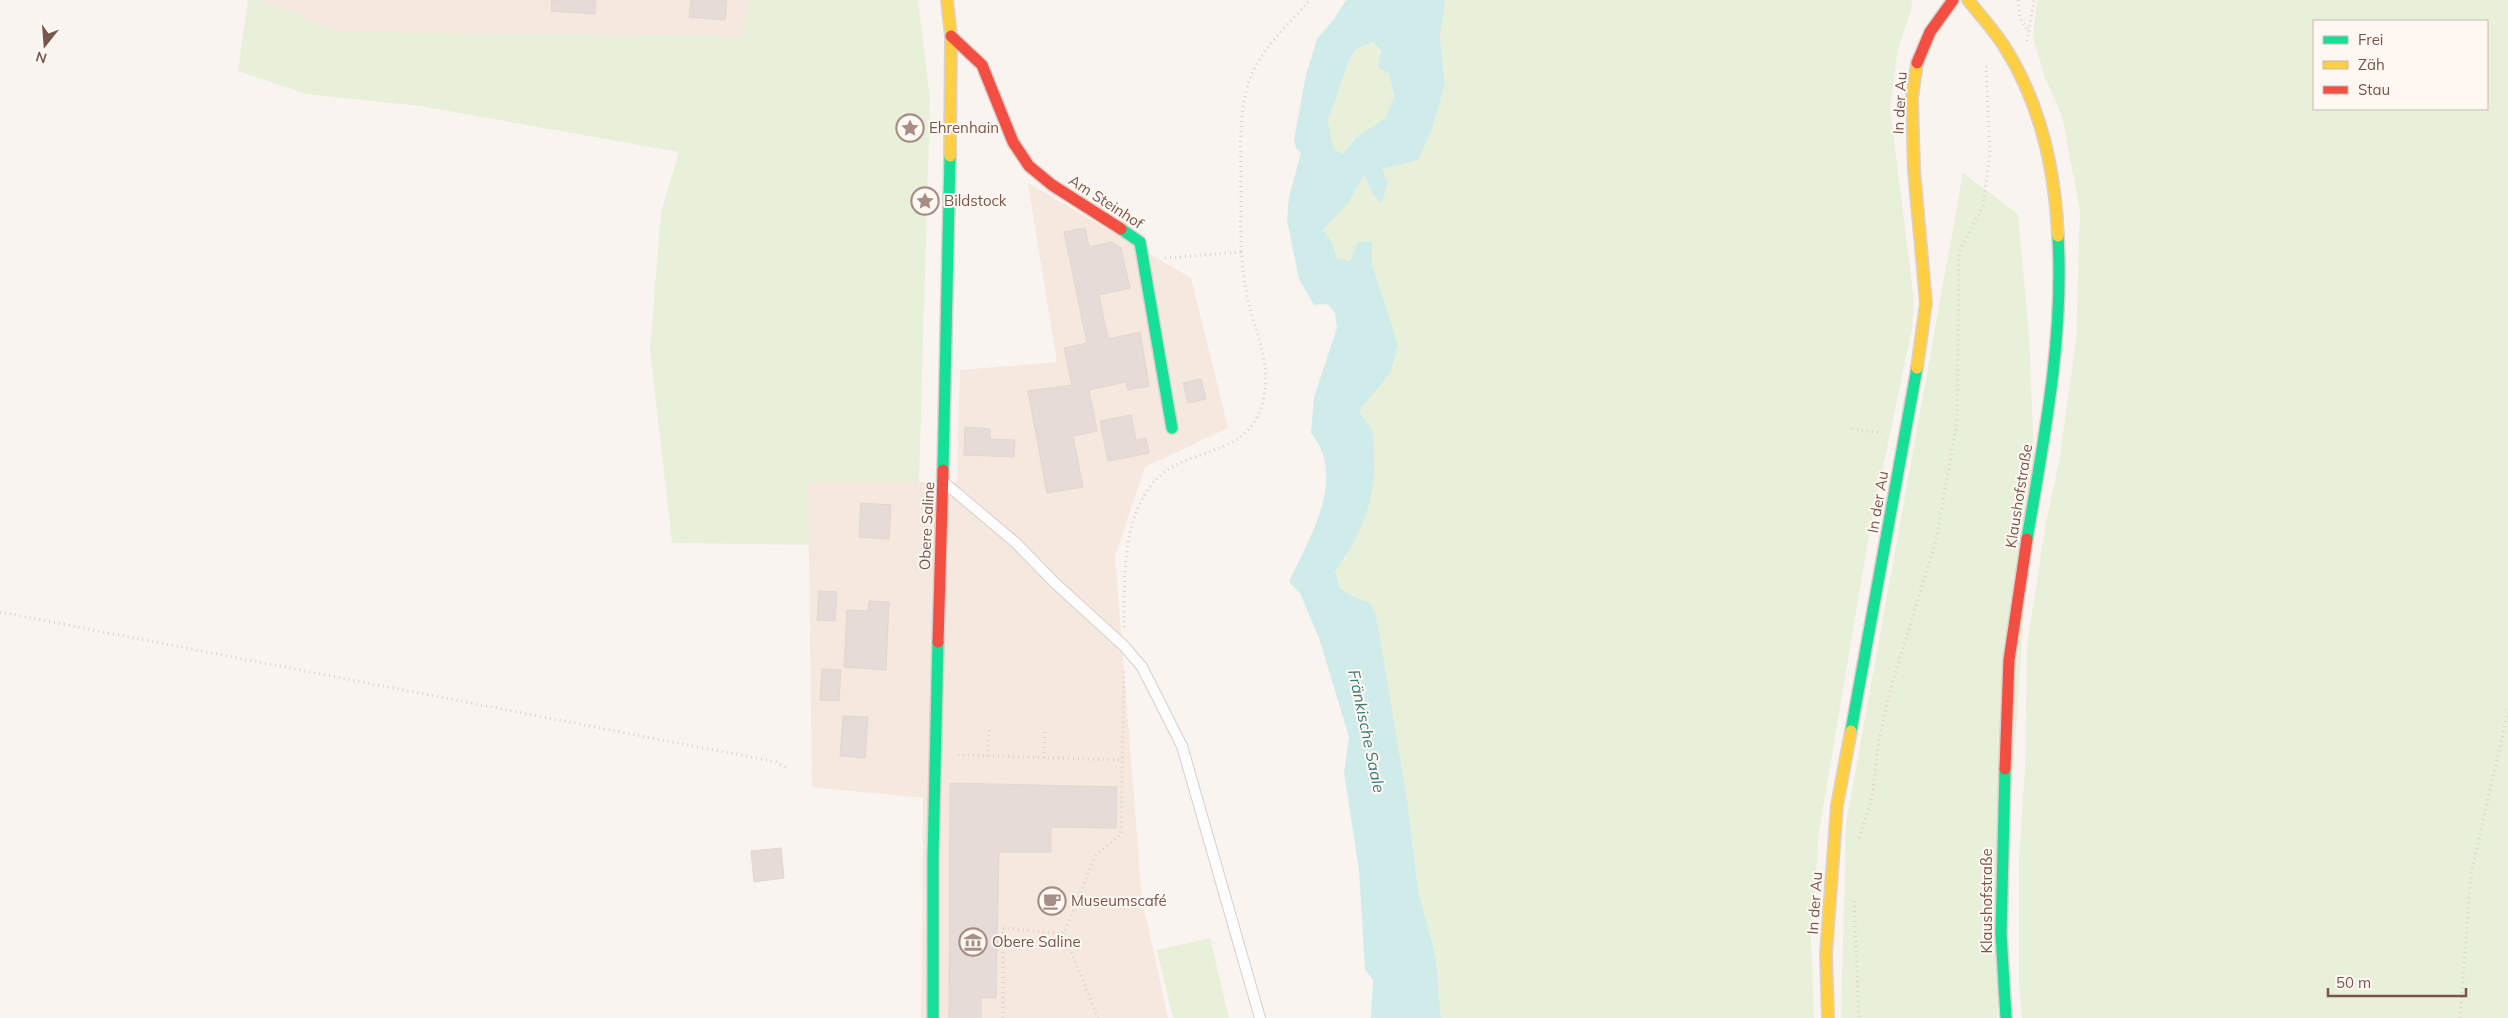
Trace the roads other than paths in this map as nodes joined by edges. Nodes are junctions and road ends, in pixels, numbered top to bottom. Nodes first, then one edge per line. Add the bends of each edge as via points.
1 (947, 0) edge
2 (1953, 0) edge
3 (1968, 0) edge
4 (951, 36) junction
5 (1172, 428) dead end
6 (944, 482) junction
7 (933, 1018) edge
8 (1260, 1018) edge
9 (1828, 1018) edge
10 (2006, 1018) edge

1 - 4 main road, Obere Saline
2 - 9 main road, In der Au via 1930,32 1918,58 1912,98 1914,170 1926,303 1837,806 1826,954
3 - 10 main road, Klaushofstraße via 2008,52 2034,110 2046,146 2058,221 2060,288 2056,338 2011,643 2002,855 2002,984
4 - 5 main road, Am Steinhof via 982,65 1014,142 1029,166 1052,185 1140,242
4 - 6 main road, Obere Saline
6 - 7 main road, Obere Saline via 933,858
6 - 8 lane via 1016,542 1142,667 1182,746

